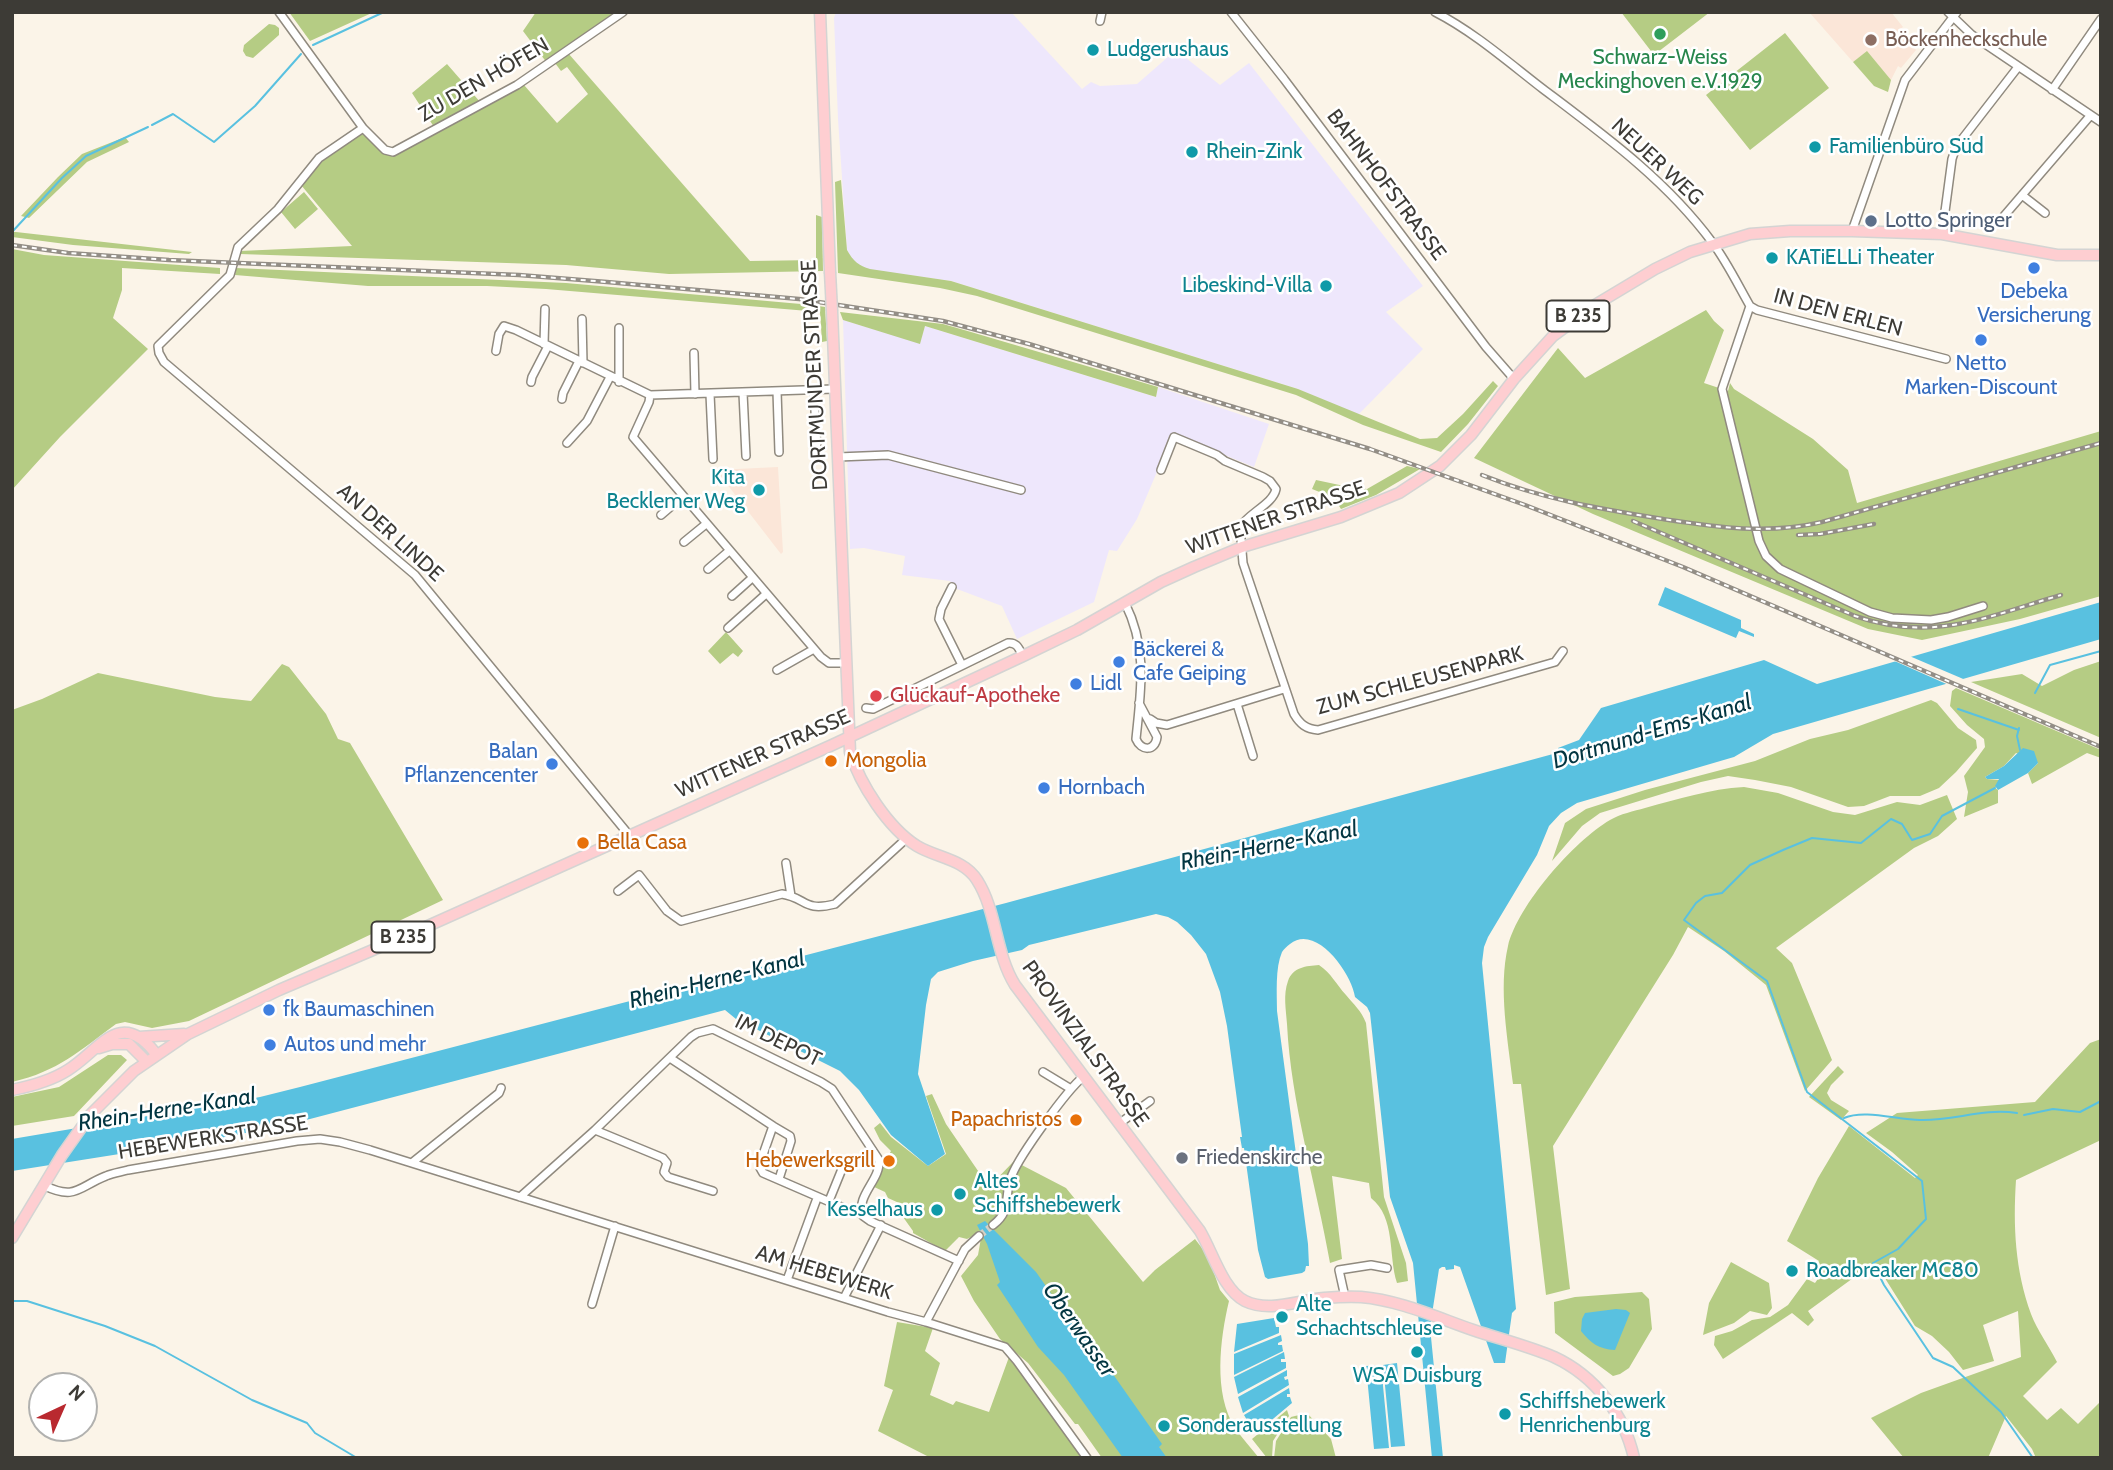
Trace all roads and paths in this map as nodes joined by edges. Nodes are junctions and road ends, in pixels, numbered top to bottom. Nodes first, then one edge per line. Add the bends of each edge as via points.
1 (279, 12) edge
2 (623, 12) edge
3 (1102, 12) edge
4 (1231, 12) edge
5 (1435, 12) edge
6 (821, 13) edge
7 (1953, 14) edge
8 (2101, 19) edge
9 (1100, 21) dead end
10 (2018, 67) junction
11 (2052, 90) junction
12 (2090, 116) junction
13 (2101, 122) edge
14 (363, 128) junction
15 (2022, 195) junction
16 (2045, 212) dead end
17 (2004, 216) dead end
18 (1852, 231) junction
19 (1942, 234) junction
20 (1714, 244) junction
21 (2101, 255) edge
22 (1750, 306) junction
23 (545, 309) dead end
24 (582, 318) dead end
25 (619, 328) dead end
26 (546, 345) junction
27 (496, 351) dead end
28 (694, 353) dead end
29 (1947, 359) dead end
30 (581, 362) junction
31 (610, 377) junction
32 (1514, 379) junction
33 (531, 382) dead end
34 (620, 382) junction
35 (834, 389) junction
36 (814, 390) junction
37 (776, 391) junction
38 (743, 393) junction
39 (695, 394) junction
40 (710, 394) junction
41 (650, 395) junction
42 (562, 398) dead end
43 (567, 443) dead end
44 (779, 452) dead end
45 (746, 456) dead end
46 (838, 457) junction
47 (713, 459) dead end
48 (820, 459) dead end
49 (1161, 470) dead end
50 (1021, 490) dead end
51 (682, 497) junction
52 (661, 515) dead end
53 (706, 524) junction
54 (684, 542) dead end
55 (1242, 547) junction
56 (729, 551) junction
57 (708, 569) dead end
58 (752, 578) junction
59 (952, 587) dead end
60 (766, 594) junction
61 (732, 596) dead end
62 (1125, 603) junction
63 (1983, 606) dead end
64 (728, 628) dead end
65 (814, 649) junction
66 (1563, 651) dead end
67 (1023, 656) junction
68 (846, 663) junction
69 (962, 665) junction
70 (777, 670) dead end
71 (1284, 689) junction
72 (1139, 703) junction
73 (1237, 704) junction
74 (866, 708) dead end
75 (1146, 717) junction
76 (850, 736) junction
77 (1253, 757) dead end
78 (629, 835) junction
79 (907, 838) junction
80 (786, 863) dead end
81 (618, 891) dead end
82 (790, 895) junction
83 (188, 1034) junction
84 (139, 1037) junction
85 (95, 1049) junction
86 (156, 1054) junction
87 (670, 1058) junction
88 (147, 1062) junction
89 (1044, 1072) dead end
90 (1083, 1077) junction
91 (501, 1088) dead end
92 (1072, 1089) junction
93 (12, 1090) edge
94 (1150, 1101) dead end
95 (1120, 1123) junction
96 (773, 1126) junction
97 (595, 1130) junction
98 (413, 1162) junction
99 (842, 1169) dead end
100 (779, 1179) junction
101 (46, 1180) junction
102 (713, 1191) dead end
103 (520, 1197) junction
104 (816, 1201) dead end
105 (829, 1201) junction
106 (861, 1213) junction
107 (993, 1225) tunnel mouth
108 (615, 1226) junction
109 (881, 1226) junction
110 (979, 1236) tunnel mouth
111 (12, 1238) edge
112 (959, 1261) junction
113 (1387, 1268) dead end
114 (787, 1280) junction
115 (1345, 1297) junction
116 (844, 1298) junction
117 (592, 1304) dead end
118 (926, 1322) junction
119 (1087, 1458) edge
120 (1634, 1458) edge

1 - 14 street, ZU DEN HÖFEN
2 - 14 street, ZU DEN HÖFEN via 517,85 393,152
3 - 9 street
4 - 32 street, BAHNHOFSTRASSE
5 - 20 street, NEUER WEG via 1628,153
6 - 35 main road, DORTMUNDER STRASSE, bridge
7 - 10 street via 1972,35
7 - 18 street via 1905,80
8 - 11 street
10 - 11 street
10 - 19 street via 1956,147
11 - 12 street
12 - 13 street
12 - 15 street
14 - 78 street, AN DER LINDE via 318,158 278,209 238,247 230,275 158,346 159,353 164,362 415,575
15 - 16 street
15 - 17 street
18 - 19 main road, B 235
18 - 20 main road, B 235 via 1750,234
19 - 21 main road, B 235 via 2057,255
20 - 22 street, IN DEN ERLEN
20 - 32 main road, B 235 via 1655,269 1583,313 1553,336
22 - 29 street, IN DEN ERLEN
22 - 63 street via 1722,389 1766,556 1780,569 1892,618 1931,620
23 - 26 street
24 - 30 street
25 - 34 street
26 - 27 street via 504,326
26 - 30 street
26 - 33 street
28 - 39 street
30 - 31 street
30 - 42 street
31 - 34 street
31 - 43 street via 587,421
32 - 55 main road, WITTENER STRASSE / B 235 via 1471,435 1422,479 1376,504
34 - 41 street
35 - 36 street
35 - 46 main road, DORTMUNDER STRASSE
36 - 37 street
36 - 48 street, DORTMUNDER STRASSE
37 - 38 street
37 - 44 street
38 - 40 street
38 - 45 street
39 - 40 street
39 - 41 street
40 - 47 street
41 - 51 street via 633,438
46 - 50 street via 888,455
46 - 68 main road, DORTMUNDER STRASSE
49 - 55 street via 1174,437 1270,481 1276,493 1240,527
51 - 52 street
51 - 53 street
53 - 54 street
53 - 56 street
55 - 62 main road, WITTENER STRASSE / B 235
55 - 71 street, ZUM SCHLEUSENPARK via 1243,563
56 - 57 street
56 - 58 street
58 - 60 street
58 - 61 street
59 - 69 street via 939,619
60 - 64 street
60 - 65 street
62 - 67 main road, WITTENER STRASSE / B 235
62 - 72 street via 1142,655
65 - 68 street via 829,663
65 - 70 street
66 - 71 street, ZUM SCHLEUSENPARK via 1555,662 1318,730 1300,723
67 - 69 street, WITTENER STRASSE via 1017,646 1008,643
67 - 76 main road, WITTENER STRASSE / B 235
68 - 76 main road, DORTMUNDER STRASSE
69 - 74 street, WITTENER STRASSE via 873,709
71 - 73 street
72 - 75 street
72 - 75 street via 1136,739 1149,749 1157,737
73 - 75 street via 1167,725
73 - 77 street
76 - 78 main road, WITTENER STRASSE / B 235
76 - 79 main road, PROVINZIALSTRASSE via 856,769 876,802
78 - 83 main road, WITTENER STRASSE / B 235
79 - 82 street via 835,904 819,908
79 - 90 main road, PROVINZIALSTRASSE via 976,878 1014,985
80 - 82 street
81 - 82 street via 639,875 667,911 681,921
83 - 84 main road, B 235
83 - 86 main road, B 235
84 - 85 main road via 127,1033 110,1036
84 - 86 main road
85 - 88 main road via 130,1044
85 - 93 main road via 64,1073
86 - 88 main road, B 235
87 - 96 street
87 - 97 street, IM DEPOT
87 - 106 street, IM DEPOT via 697,1033 713,1029 832,1089 879,1160
88 - 101 main road, B 235 via 91,1114
89 - 92 street
90 - 92 street
90 - 95 main road, PROVINZIALSTRASSE
91 - 98 street
92 - 107 street via 1011,1176 1005,1213
94 - 95 street
95 - 115 main road, PROVINZIALSTRASSE via 1200,1231 1229,1288 1242,1300 1272,1306
96 - 100 street via 791,1141
96 - 100 street via 759,1167
97 - 102 street via 663,1158 668,1177
97 - 103 street, IM DEPOT
98 - 101 street, HEBEWERKSTRASSE via 320,1139 128,1170 107,1175 76,1192 63,1193
98 - 103 street, HEBEWERKSTRASSE
99 - 105 street
100 - 105 street
101 - 111 main road, B 235
103 - 108 street, AM HEBEWERK
104 - 114 street
105 - 106 street
106 - 109 street
108 - 114 street, AM HEBEWERK
108 - 117 street
109 - 112 street
109 - 116 street
110 - 112 street via 967,1245
112 - 118 street
113 - 115 street via 1371,1265 1339,1270
114 - 116 street, AM HEBEWERK
115 - 120 main road via 1411,1309 1568,1365 1599,1390 1618,1416
116 - 118 street, AM HEBEWERK
118 - 119 street, AM HEBEWERK via 1005,1347

